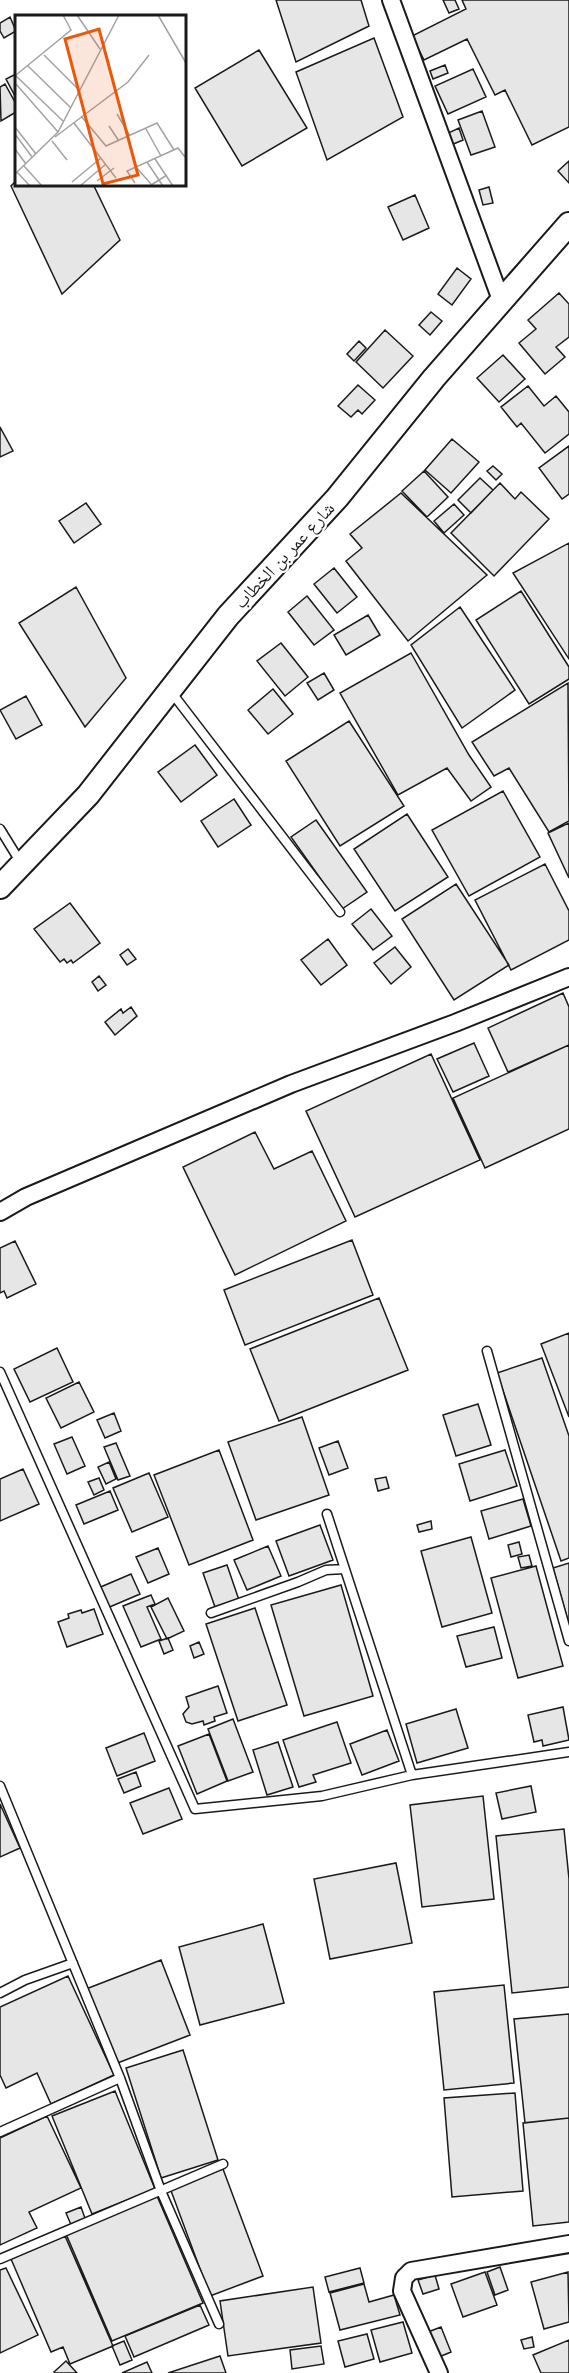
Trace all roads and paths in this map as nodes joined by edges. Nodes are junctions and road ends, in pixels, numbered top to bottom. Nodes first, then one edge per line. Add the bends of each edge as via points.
1 (391, 0) edge
2 (569, 224) edge
3 (501, 300) junction
4 (170, 690) junction
5 (0, 829) edge
6 (21, 864) junction
7 (0, 887) edge
8 (340, 912) dead end
9 (569, 977) edge
10 (0, 1212) edge
11 (487, 1352) dead end
12 (0, 1372) edge
13 (327, 1514) dead end
14 (345, 1569) junction
15 (211, 1613) dead end
16 (569, 1641) edge
17 (569, 1752) edge
18 (412, 1776) junction
19 (0, 1786) edge
20 (73, 1963) junction
21 (0, 1993) edge
22 (120, 2078) junction
23 (0, 2132) edge
24 (224, 2164) dead end
25 (161, 2191) junction
26 (569, 2244) edge
27 (0, 2259) edge
28 (219, 2324) dead end
29 (439, 2373) edge

1 - 3 street
2 - 3 main road, شارع عمر بن الخطاب
3 - 4 main road, شارع عمر بن الخطاب via 337,498 228,616
4 - 6 main road, شارع عمر بن الخطاب via 88,795
4 - 8 lane
5 - 6 lane
6 - 7 main road, شارع عمر بن الخطاب
9 - 10 street via 291,1084 26,1197
11 - 16 lane
12 - 18 lane via 195,1809 322,1796
13 - 14 lane
14 - 15 lane via 326,1570
14 - 18 lane
17 - 18 lane
19 - 20 lane
20 - 21 lane
20 - 22 lane
22 - 23 lane
22 - 25 lane
24 - 25 lane
25 - 27 lane
25 - 28 lane
26 - 29 street via 411,2271 404,2278 402,2291

